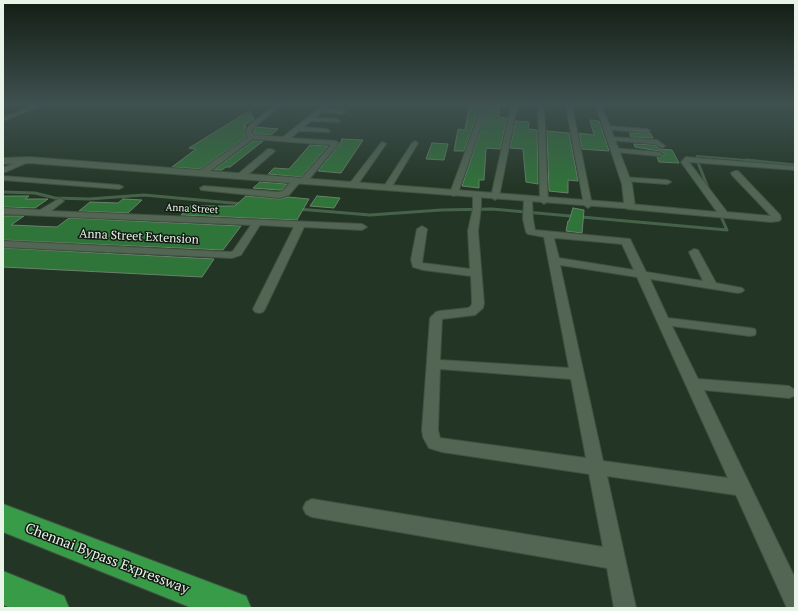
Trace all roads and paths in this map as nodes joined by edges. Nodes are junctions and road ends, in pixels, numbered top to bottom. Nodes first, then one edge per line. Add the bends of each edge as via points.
1 (290, 135) edge
2 (475, 135) edge
3 (508, 135) edge
4 (542, 135) edge
5 (574, 135) edge
6 (609, 135) edge
7 (252, 136) joint
8 (285, 139) junction
9 (611, 139) junction
10 (415, 143) dead end
11 (383, 144) dead end
12 (662, 146) dead end
13 (615, 150) junction
14 (271, 151) dead end
15 (659, 154) dead end
16 (3, 160) edge
17 (29, 160) junction
18 (795, 168) edge
19 (3, 171) edge
20 (202, 173) junction
21 (735, 173) dead end
22 (241, 176) junction
23 (3, 178) edge
24 (625, 179) junction
25 (299, 181) junction
26 (667, 182) dead end
27 (353, 185) junction
28 (119, 187) dead end
29 (204, 188) dead end
30 (387, 188) junction
31 (454, 193) junction
32 (477, 195) junction
33 (495, 197) junction
34 (528, 200) junction
35 (60, 201) dead end
36 (544, 201) junction
37 (588, 205) junction
38 (630, 207) junction
39 (3, 211) edge
40 (42, 213) junction
41 (724, 215) junction
42 (257, 223) junction
43 (300, 224) junction
44 (362, 227) dead end
45 (422, 230) dead end
46 (552, 235) junction
47 (3, 244) edge
48 (694, 252) dead end
49 (555, 261) junction
50 (476, 273) junction
51 (641, 274) junction
52 (711, 285) junction
53 (738, 290) dead end
54 (259, 309) dead end
55 (663, 321) junction
56 (750, 332) dead end
57 (433, 364) junction
58 (577, 374) junction
59 (693, 384) junction
60 (789, 392) dead end
61 (596, 467) junction
62 (742, 488) junction
63 (312, 508) dead end
64 (3, 518) edge
65 (615, 560) junction
66 (3, 588) edge
67 (795, 601) edge
68 (52, 608) edge
69 (234, 608) edge
70 (625, 608) edge

1 - 8 street
2 - 31 street
3 - 33 street
4 - 36 street
5 - 37 street
6 - 9 street
7 - 8 street
7 - 20 street
8 - 25 street via 336,143
9 - 12 street via 655,142
9 - 13 street
10 - 30 street
11 - 27 street
13 - 15 street
13 - 24 street
14 - 22 street
16 - 17 street
17 - 19 street
17 - 20 street
18 - 41 street via 685,160
20 - 22 street
21 - 41 street via 777,217 771,219
22 - 25 street
23 - 28 street
24 - 26 street
24 - 38 street
25 - 27 street
25 - 29 street via 286,193 280,194
27 - 30 street
30 - 31 street
31 - 32 street
32 - 33 street
32 - 50 street via 473,231
33 - 34 street
34 - 36 street
34 - 46 street via 531,232
35 - 40 street
36 - 37 street
37 - 38 street
38 - 41 street
39 - 40 street, Anna Street
40 - 42 street, Anna Street
42 - 43 street, Anna Street
42 - 47 street, Anna Street Extension via 237,253 232,255
43 - 44 street, Anna Street
43 - 54 street
45 - 50 street via 416,265 423,268
46 - 49 street via 549,236
46 - 51 street via 626,241
48 - 52 street
49 - 51 street
49 - 58 street
50 - 57 street via 477,308 471,312 447,313 436,318
51 - 52 street
51 - 55 street
52 - 53 street
55 - 56 street
55 - 59 street
57 - 58 street
57 - 61 street via 430,430 435,443
58 - 61 street
59 - 60 street
59 - 62 street
61 - 62 street
61 - 65 street
62 - 67 street
63 - 65 street
64 - 69 highway, Chennai Bypass Expressway
65 - 70 street
66 - 68 highway

